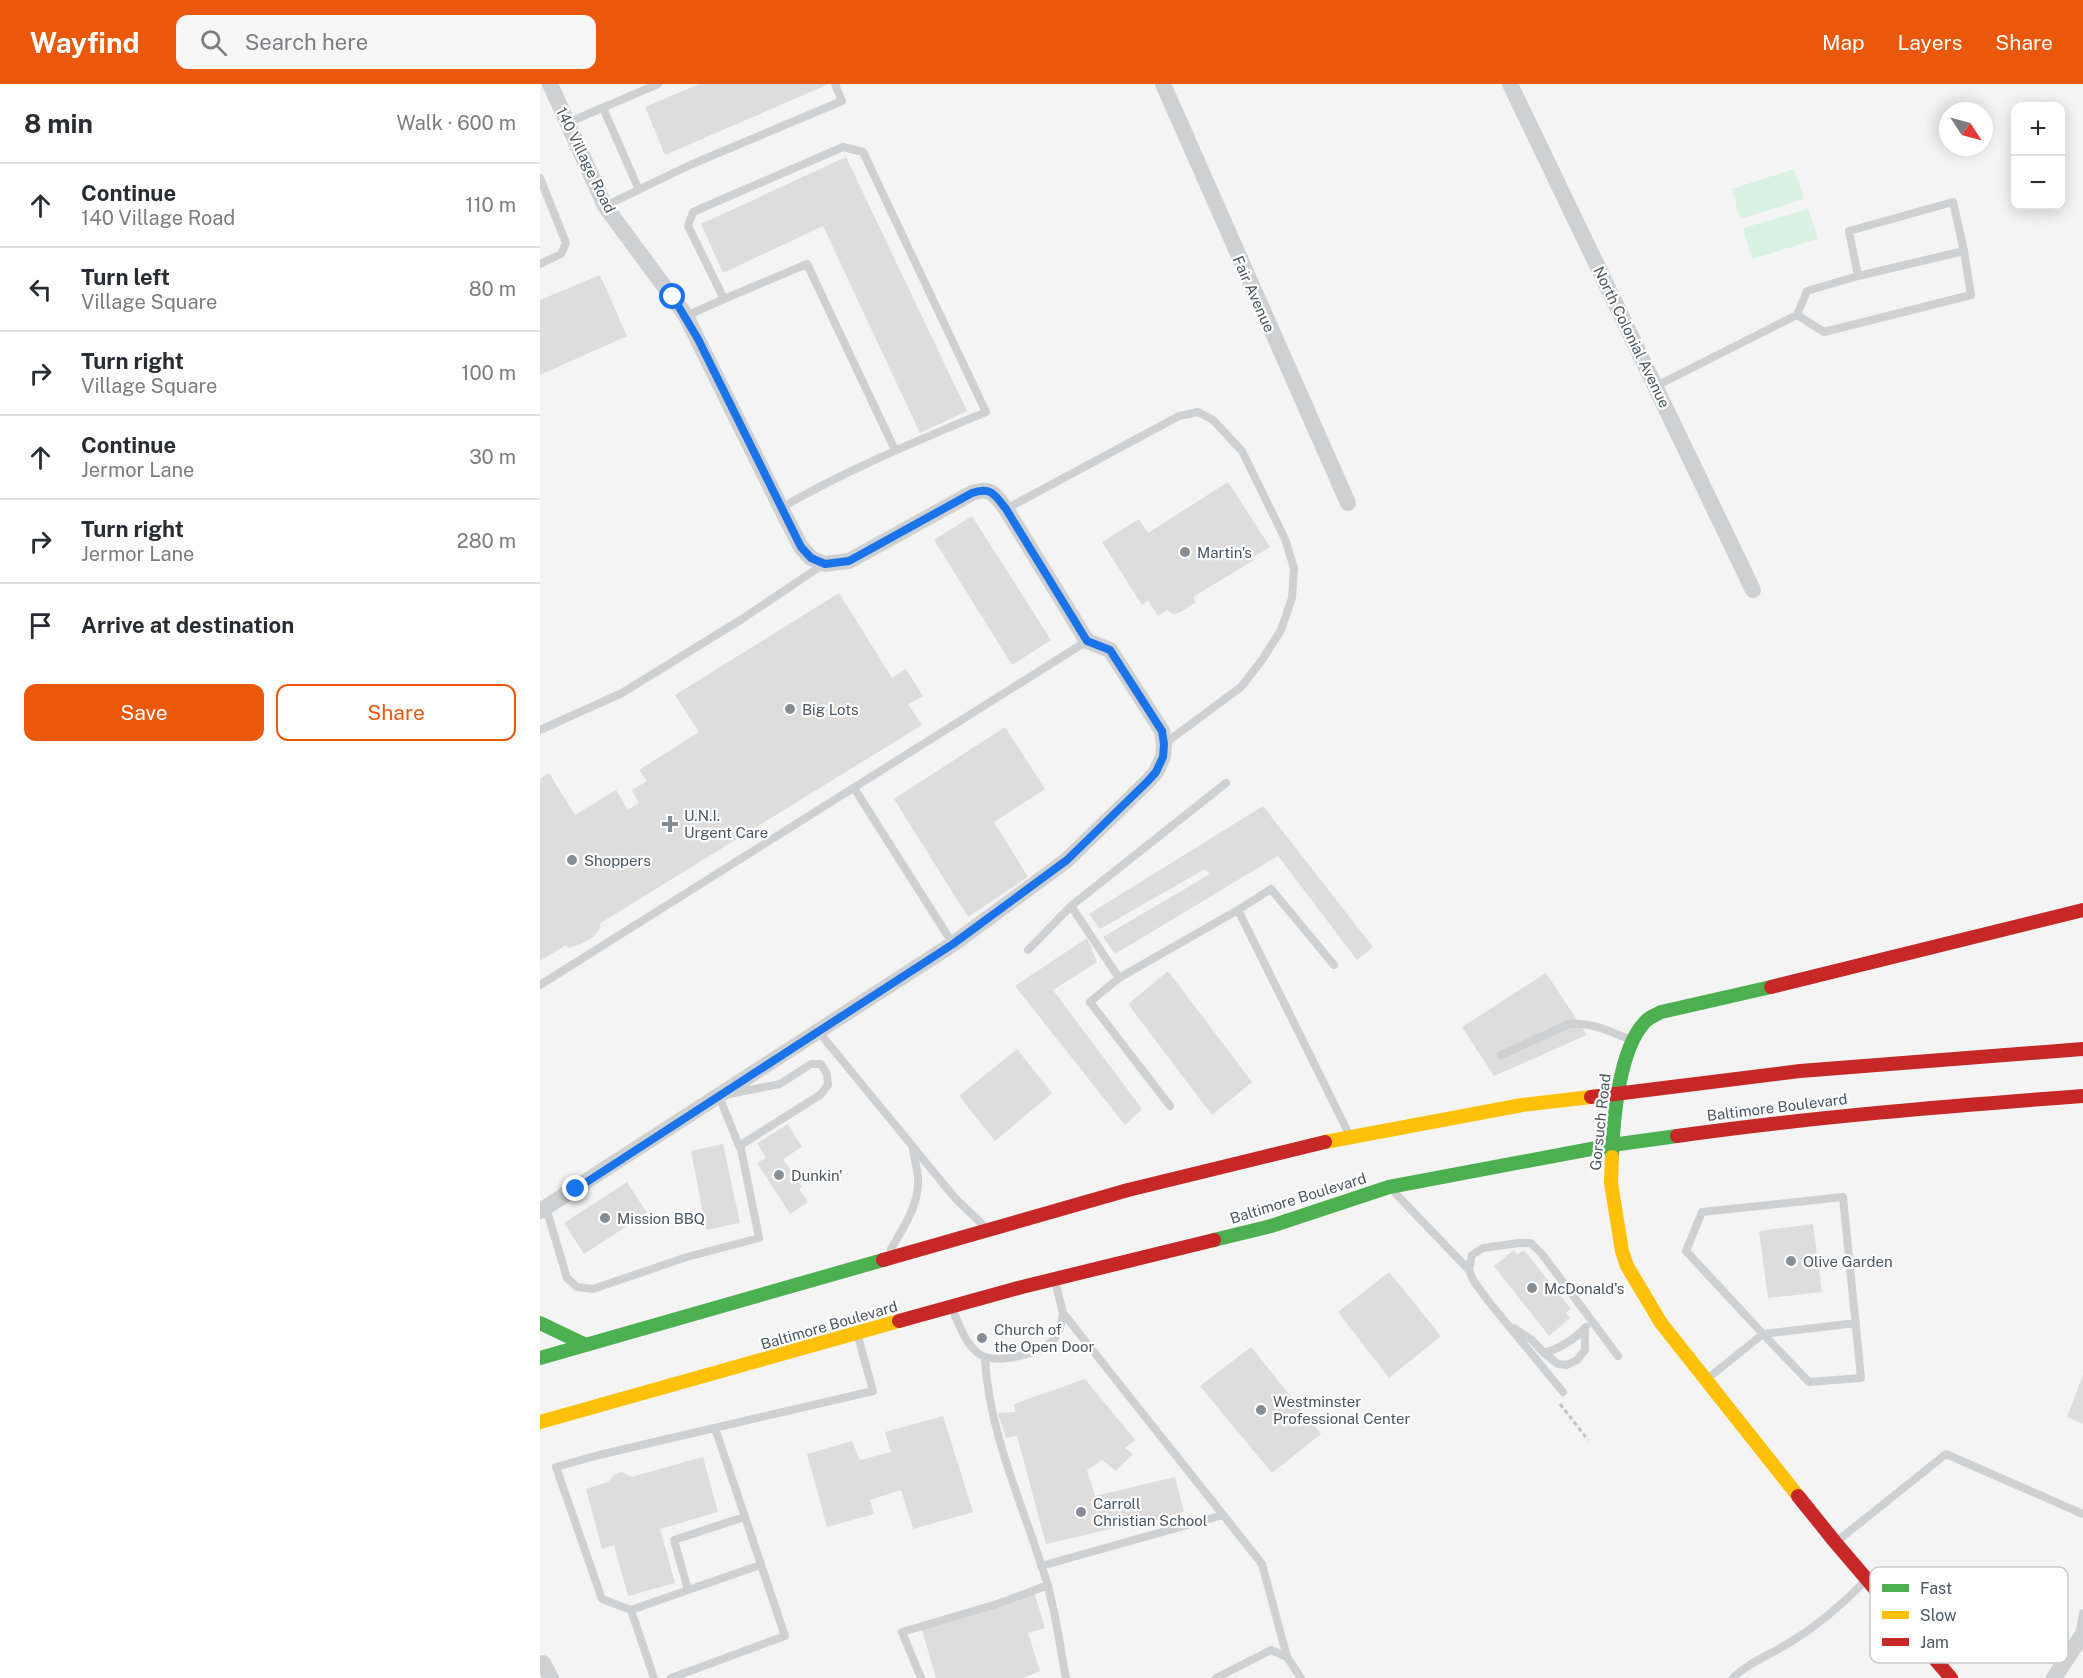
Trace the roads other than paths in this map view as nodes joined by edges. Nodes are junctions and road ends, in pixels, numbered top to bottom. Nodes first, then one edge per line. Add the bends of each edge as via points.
1 (550, 84) edge
2 (658, 84) edge
3 (835, 84) edge
4 (1163, 84) edge
5 (1510, 84) edge
6 (603, 108) junction
7 (567, 123) junction
8 (540, 178) edge
9 (639, 190) junction
10 (605, 206) junction
11 (1964, 251) junction
12 (540, 264) edge
13 (1858, 276) junction
14 (724, 299) junction
15 (1797, 315) junction
16 (686, 316) junction
17 (1656, 386) junction
18 (895, 450) junction
19 (1348, 503) dead end
20 (781, 508) junction
21 (1006, 509) junction
22 (825, 564) junction
23 (1753, 590) dead end
24 (1087, 641) junction
25 (540, 730) edge
26 (1164, 744) junction
27 (1226, 783) dead end
28 (854, 788) junction
29 (1071, 906) junction
30 (1238, 910) junction
31 (2083, 910) edge
32 (953, 944) junction
33 (1028, 950) dead end
34 (1334, 965) dead end
35 (1119, 978) junction
36 (540, 985) edge
37 (818, 1031) junction
38 (1632, 1041) junction
39 (2083, 1049) edge
40 (1501, 1055) dead end
41 (1619, 1092) junction
42 (719, 1096) junction
43 (2083, 1096) edge
44 (1170, 1106) dead end
45 (1350, 1136) junction
46 (1612, 1145) junction
47 (739, 1146) junction
48 (912, 1148) junction
49 (1389, 1187) junction
50 (543, 1210) edge
51 (989, 1231) junction
52 (885, 1261) junction
53 (1469, 1270) junction
54 (1055, 1279) junction
55 (951, 1307) junction
56 (1063, 1313) junction
57 (1590, 1317) junction
58 (540, 1323) edge
59 (1856, 1323) junction
60 (1508, 1324) junction
61 (1585, 1328) junction
62 (858, 1334) junction
63 (1763, 1334) junction
64 (586, 1345) junction
65 (1544, 1353) junction
66 (1618, 1356) dead end
67 (540, 1358) edge
68 (986, 1358) junction
69 (1706, 1380) junction
70 (1563, 1392) dead end
71 (540, 1422) edge
72 (715, 1428) junction
73 (2083, 1514) edge
74 (1223, 1515) junction
75 (744, 1516) junction
76 (1835, 1542) junction
77 (760, 1565) junction
78 (1041, 1566) junction
79 (1866, 1580) junction
80 (1047, 1585) junction
81 (1870, 1585) edge
82 (688, 1590) junction
83 (631, 1610) junction
84 (2083, 1613) edge
85 (2081, 1637) edge
86 (1287, 1657) junction
87 (2068, 1657) edge
88 (1938, 1663) edge
89 (2064, 1663) edge
90 (540, 1665) edge
91 (551, 1678) edge
92 (654, 1678) edge
93 (671, 1678) edge
94 (921, 1678) edge
95 (1066, 1678) edge
96 (1216, 1678) edge
97 (1301, 1678) edge
98 (1733, 1678) edge
99 (1951, 1678) edge
100 (2054, 1678) edge

1 - 7 street, 140 Village Road
2 - 6 lane
3 - 9 lane via 843,101
4 - 19 street, Fair Avenue
5 - 17 street, North Colonial Avenue
6 - 7 lane
6 - 9 lane
7 - 10 street, 140 Village Road
8 - 12 lane via 566,243 561,254
9 - 10 lane
10 - 16 street, 140 Village Road
11 - 13 lane
11 - 13 lane via 1953,202 1849,231
11 - 15 lane via 1971,295 1824,332
13 - 15 lane via 1806,291
14 - 16 lane
14 - 18 lane via 807,264
14 - 18 lane via 688,225 693,212 843,147 863,152 986,412
15 - 17 lane
16 - 20 street, 140 Village Road
17 - 23 street, North Colonial Avenue
18 - 20 lane
20 - 22 street, 140 Village Road via 801,547 811,558
21 - 22 street via 995,495 981,489 849,561
21 - 24 street
21 - 26 lane via 1179,416 1198,412 1214,420 1242,451 1285,539 1293,568 1292,598 1281,630 1241,687
22 - 25 lane via 622,693
24 - 26 street via 1110,650 1162,731
24 - 28 lane
26 - 32 street via 1163,757 1151,777 1067,860
27 - 29 lane
28 - 32 lane
28 - 36 lane
29 - 33 lane
29 - 35 lane
30 - 34 lane via 1271,889
30 - 35 lane
30 - 45 lane
31 - 38 main road, Gorsuch Road via 1676,1007 1646,1020
32 - 37 street
35 - 44 lane via 1090,1002
37 - 42 street
37 - 48 lane
38 - 40 lane via 1600,1028 1569,1024
38 - 41 main road, Gorsuch Road via 1622,1067
39 - 41 main road, Baltimore Boulevard via 1800,1071
41 - 45 main road, Baltimore Boulevard
41 - 46 main road, Gorsuch Road
42 - 47 lane
42 - 47 lane via 780,1084 811,1064 821,1064 827,1074 828,1085 820,1095
42 - 50 street
43 - 46 main road, Baltimore Boulevard via 1905,1109
45 - 51 main road, Baltimore Boulevard via 1128,1190
46 - 49 main road, Baltimore Boulevard
46 - 69 main road, Gorsuch Road via 1611,1183 1627,1266 1661,1323
47 - 50 lane via 759,1238 593,1289 577,1287 567,1278
48 - 51 lane
48 - 52 lane via 917,1194
49 - 53 lane
49 - 54 main road, Baltimore Boulevard via 1271,1226
51 - 52 main road, Baltimore Boulevard
52 - 64 main road, Baltimore Boulevard
53 - 57 lane via 1472,1255 1483,1248 1531,1243
53 - 60 lane
54 - 55 main road, Baltimore Boulevard
54 - 56 lane
55 - 62 main road, Baltimore Boulevard
55 - 68 lane via 966,1339
56 - 68 lane via 1050,1342 1023,1354
56 - 74 lane
57 - 61 lane
57 - 66 lane
58 - 64 main road
59 - 63 lane
59 - 63 lane via 1861,1378 1809,1383
59 - 63 lane via 1843,1197 1702,1212 1686,1251
60 - 65 lane
60 - 70 lane
61 - 65 lane via 1556,1350
61 - 65 lane via 1584,1350 1576,1360 1558,1364
62 - 71 main road, Baltimore Boulevard
62 - 72 lane via 873,1391
63 - 69 lane
64 - 67 main road, Baltimore Boulevard
68 - 78 lane via 992,1416
69 - 76 main road, Gorsuch Road
72 - 75 lane
72 - 83 lane via 556,1467 602,1599
73 - 76 lane via 1946,1454
74 - 78 lane
74 - 86 lane via 1262,1564
75 - 77 lane
75 - 82 lane via 674,1540
76 - 79 main road, Gorsuch Road
77 - 82 lane
77 - 93 lane via 785,1636
78 - 80 lane
79 - 81 main road, Gorsuch Road
79 - 98 lane via 1814,1627
80 - 94 lane via 902,1632
80 - 95 lane
82 - 83 lane
83 - 92 lane
84 - 85 lane
85 - 87 street
86 - 96 lane via 1271,1650
86 - 97 lane
88 - 99 main road, Gorsuch Road
89 - 100 street
90 - 91 street via 543,1663

